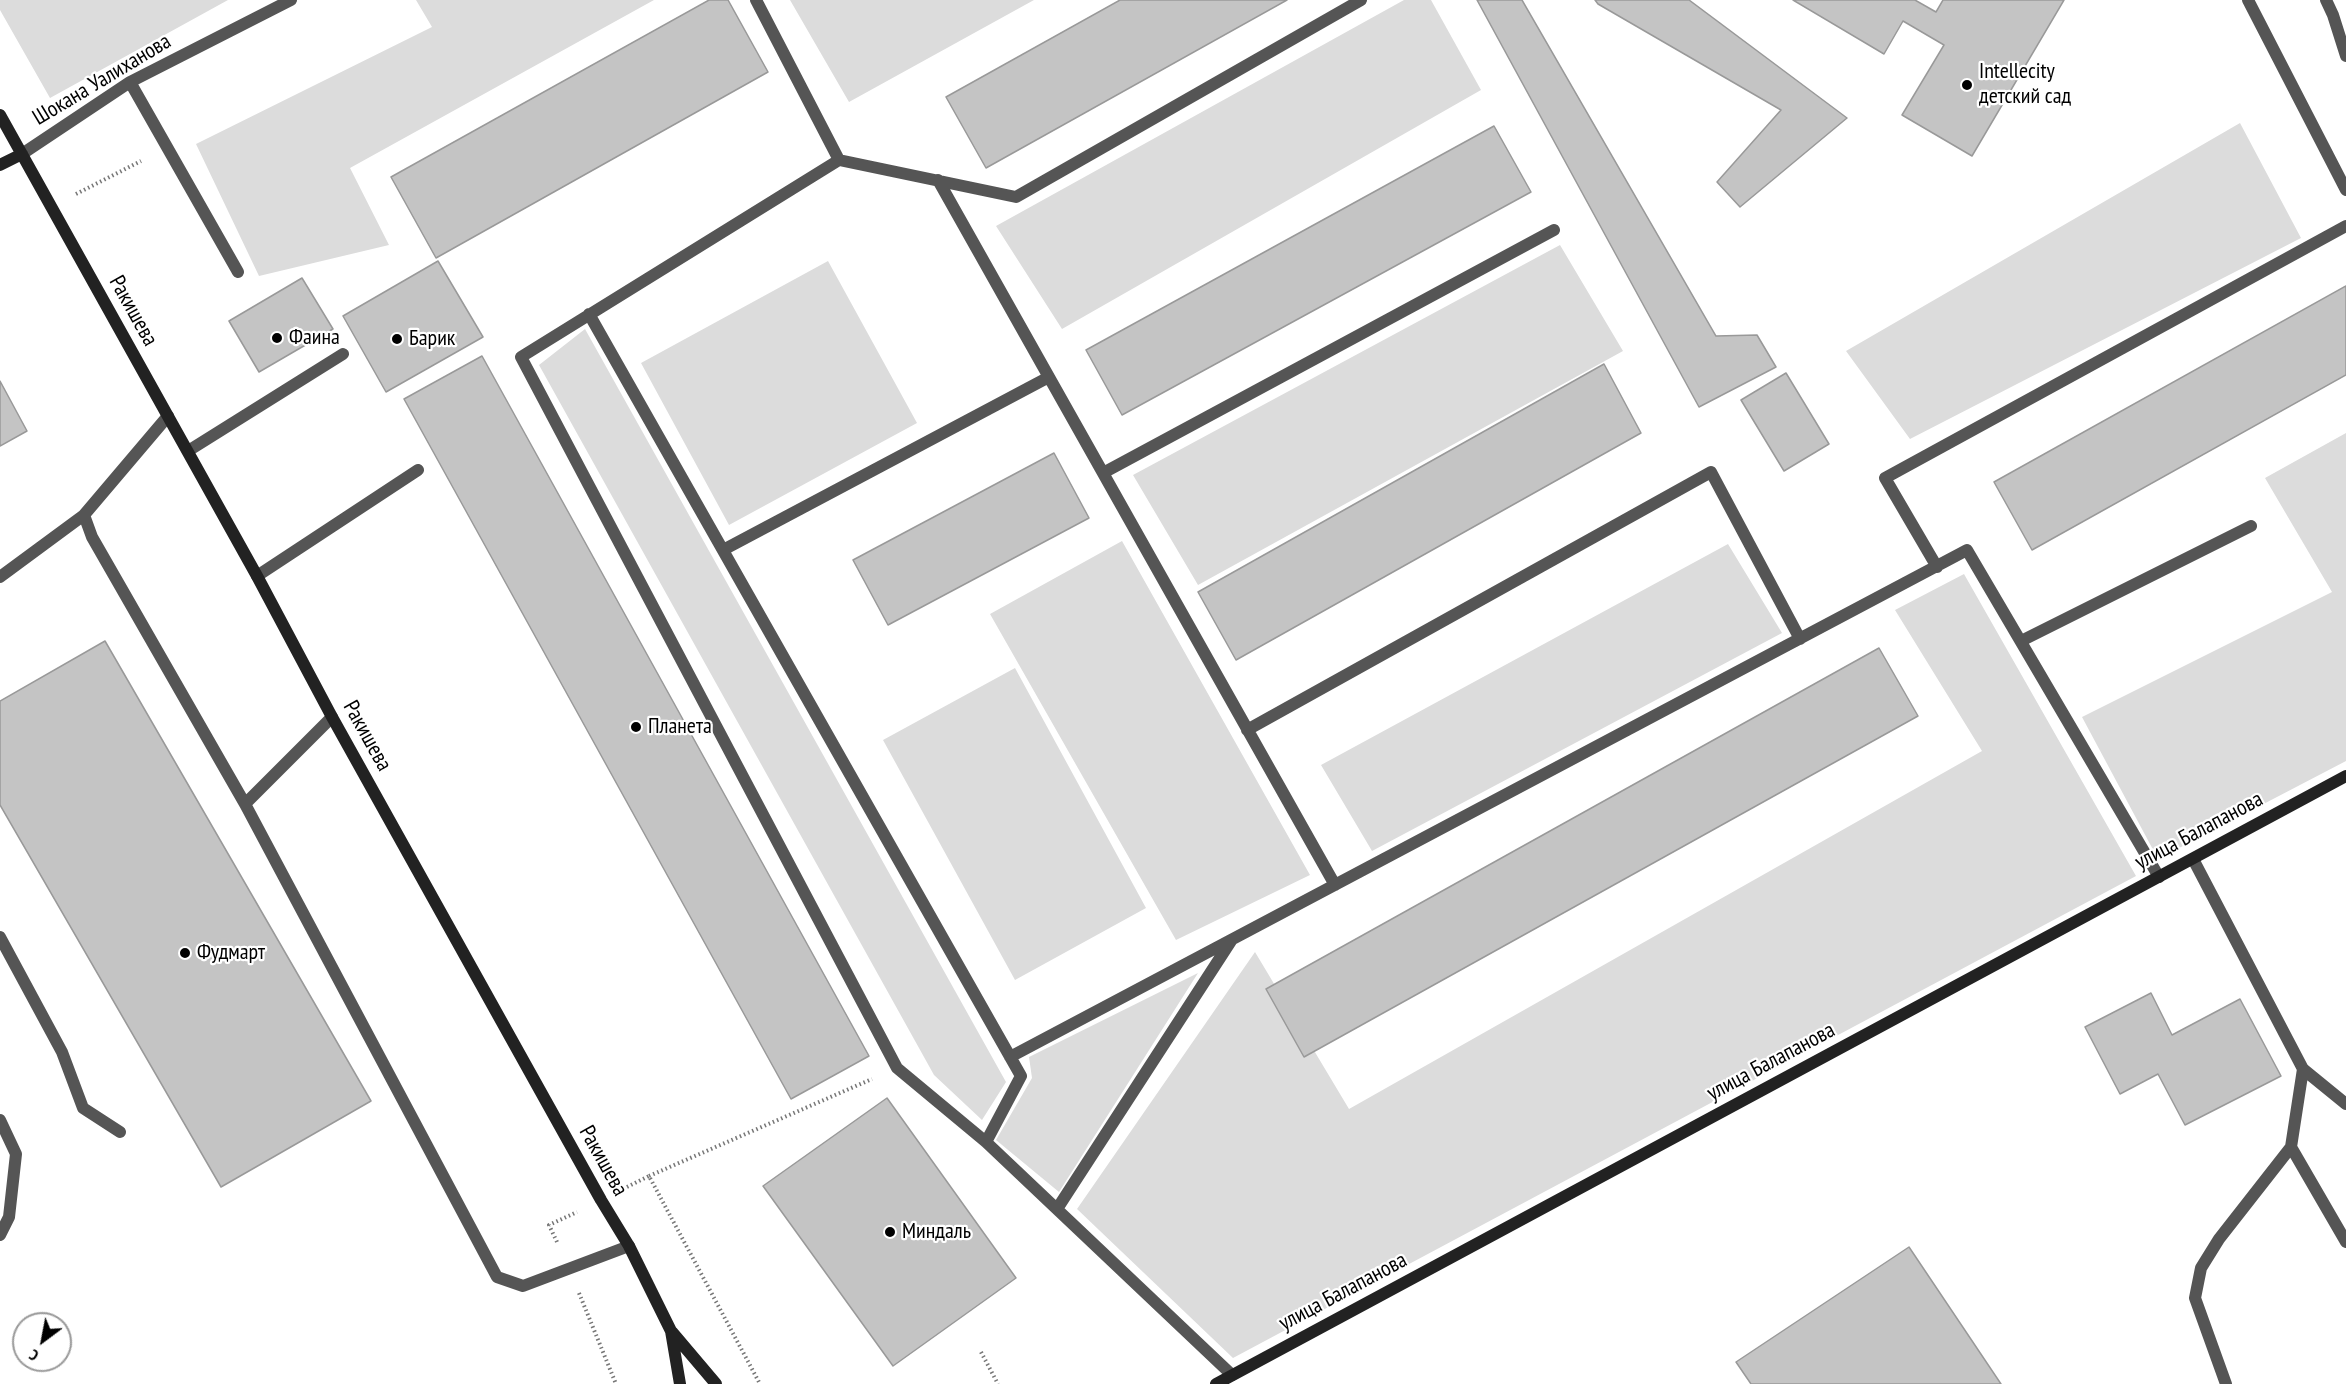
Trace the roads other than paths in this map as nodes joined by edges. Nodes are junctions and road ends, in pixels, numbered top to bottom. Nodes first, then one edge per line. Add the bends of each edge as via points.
1 (291, 0) edge
2 (756, 0) edge
3 (1361, 0) edge
4 (2248, 0) edge
5 (2326, 0) edge
6 (2346, 56) edge
7 (130, 82) junction
8 (0, 115) edge
9 (22, 154) junction
10 (839, 160) junction
11 (0, 165) edge
12 (938, 180) junction
13 (2346, 190) edge
14 (2346, 226) edge
15 (1554, 231) dead end
16 (238, 272) dead end
17 (589, 314) junction
18 (343, 354) dead end
19 (1049, 377) junction
20 (168, 416) junction
21 (188, 451) junction
22 (418, 470) dead end
23 (1103, 473) junction
24 (84, 515) junction
25 (2251, 526) dead end
26 (723, 550) junction
27 (1937, 567) junction
28 (257, 576) junction
29 (0, 577) edge
30 (1800, 639) junction
31 (2021, 641) junction
32 (332, 717) junction
33 (1247, 730) junction
34 (2346, 776) edge
35 (245, 804) junction
36 (2193, 859) junction
37 (2159, 876) junction
38 (1335, 885) junction
39 (0, 937) edge
40 (1232, 940) junction
41 (1010, 1057) junction
42 (2303, 1069) junction
43 (2346, 1104) edge
44 (0, 1120) edge
45 (120, 1132) dead end
46 (986, 1142) junction
47 (2291, 1147) junction
48 (1057, 1209) junction
49 (0, 1235) edge
50 (2346, 1242) edge
51 (629, 1246) junction
52 (671, 1331) junction
53 (1232, 1375) junction
54 (680, 1384) edge
55 (716, 1384) edge
56 (1216, 1384) edge
57 (2226, 1384) edge

1 - 7 lane, Шокана Уалиханова
2 - 10 lane
3 - 12 lane via 1016,197
4 - 13 lane
5 - 6 lane
7 - 9 lane, Шокана Уалиханова
7 - 16 lane
8 - 9 street, Ракишева
9 - 11 street, Шокана Уалиханова
9 - 20 street, Ракишева
10 - 12 lane
10 - 17 lane
12 - 19 lane
14 - 27 lane via 1886,478
15 - 23 lane
17 - 26 lane
17 - 46 lane via 522,357 897,1068
18 - 21 lane
19 - 23 lane
19 - 26 lane
20 - 21 street, Ракишева
20 - 24 lane
21 - 28 street, Ракишева
22 - 28 lane
23 - 33 lane
24 - 29 lane
24 - 35 lane via 92,537
25 - 31 lane
26 - 41 lane
27 - 30 lane
27 - 31 lane via 1968,550
28 - 32 street, Ракишева
30 - 33 lane via 1711,472
30 - 38 lane
31 - 37 lane
32 - 35 lane
32 - 51 street, Ракишева
33 - 38 lane
34 - 36 street, улица Балапанова
35 - 51 lane via 497,1277 523,1286
36 - 37 street, улица Балапанова
36 - 42 lane
37 - 53 street, улица Балапанова
38 - 40 lane
39 - 45 lane via 62,1052 83,1108
40 - 41 lane
40 - 48 lane
41 - 46 lane via 1021,1076
42 - 43 lane
42 - 47 lane
44 - 49 lane via 16,1154 9,1217
46 - 48 lane
47 - 50 lane
47 - 57 lane via 2201,1268 2195,1298
48 - 53 lane
51 - 52 street, Ракишева
52 - 54 street, Ракишева
52 - 55 street
53 - 56 street, улица Балапанова

